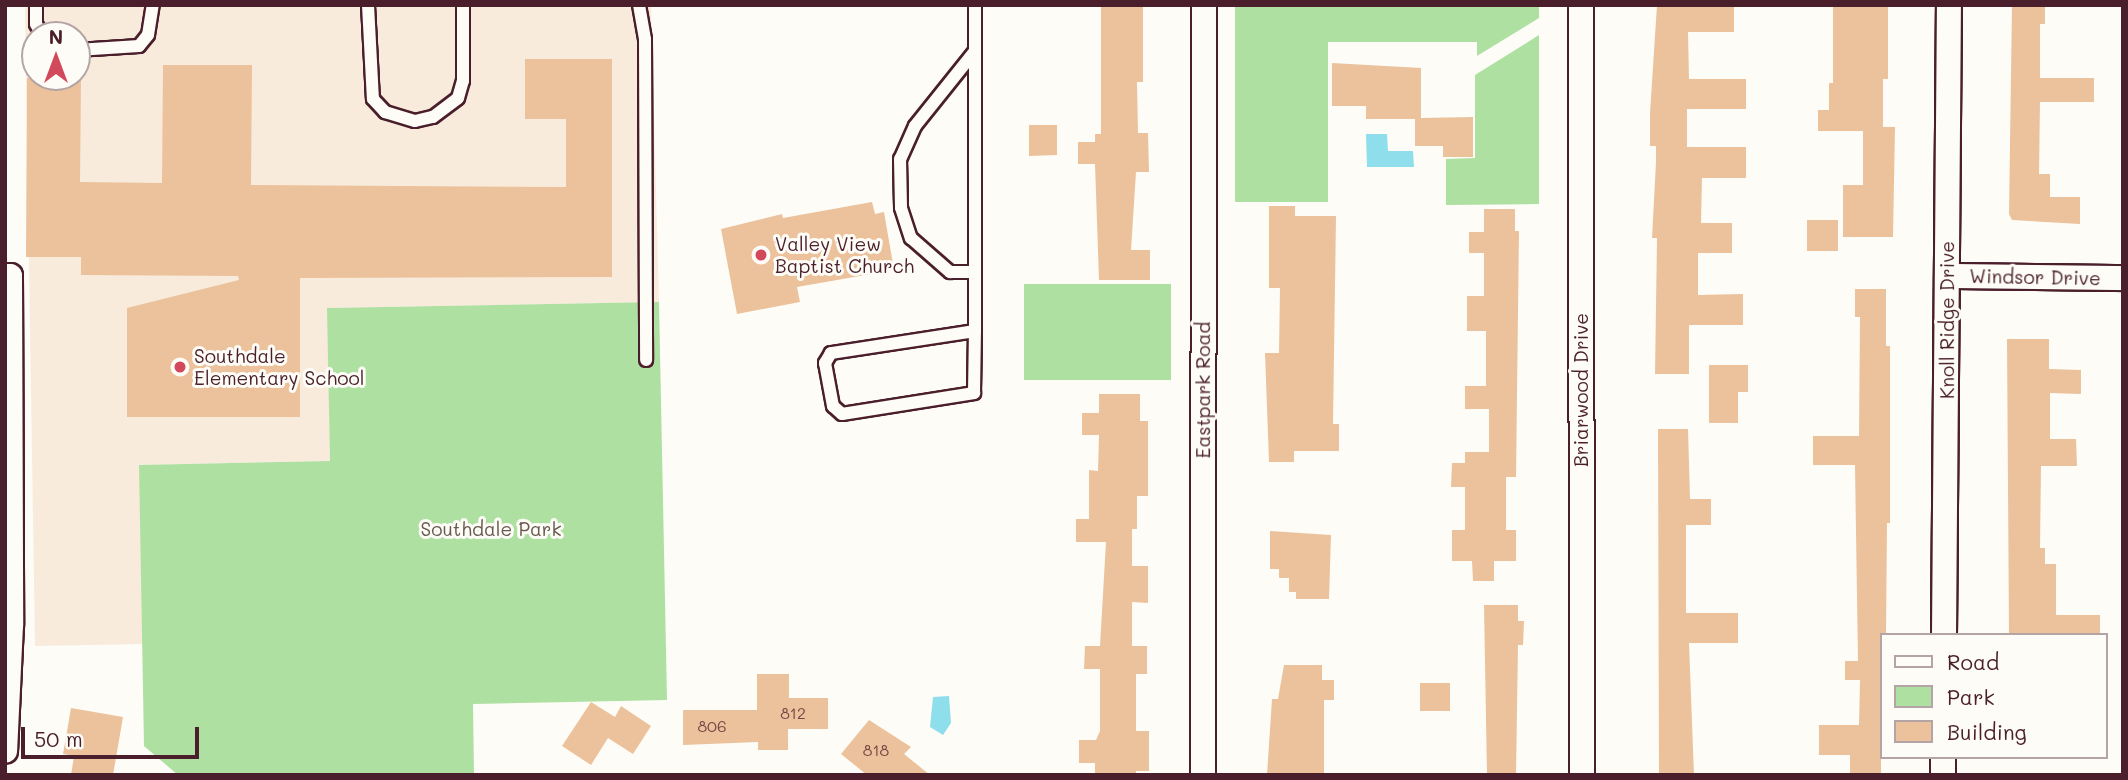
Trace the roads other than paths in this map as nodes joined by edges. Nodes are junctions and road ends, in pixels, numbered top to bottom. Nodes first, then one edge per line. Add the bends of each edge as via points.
1 (153, 5) edge
2 (368, 5) edge
3 (463, 5) edge
4 (639, 5) edge
5 (975, 5) edge
6 (1204, 5) edge
7 (1581, 5) edge
8 (1949, 5) edge
9 (91, 49) edge
10 (975, 51) junction
11 (975, 272) junction
12 (8, 276) edge
13 (1947, 276) junction
14 (2123, 278) edge
15 (975, 331) junction
16 (646, 360) dead end
17 (1944, 633) edge
18 (5, 751) edge
19 (1203, 775) edge
20 (1582, 775) edge

1 - 9 lane via 148,35 139,46
2 - 3 lane via 373,99 385,112 415,121 433,117 458,98 463,81
4 - 16 lane via 645,39
5 - 10 lane
6 - 19 street, Eastpark Road
7 - 20 street, Briarwood Drive
8 - 13 street, Knoll Ridge Drive
10 - 11 lane
10 - 11 lane via 915,126 900,159 901,208 911,238 950,272
11 - 15 lane
12 - 18 street via 11,669
13 - 14 street, Windsor Drive
13 - 17 street, Knoll Ridge Drive
15 - 15 lane via 974,393 842,414 833,407 825,363 831,353

